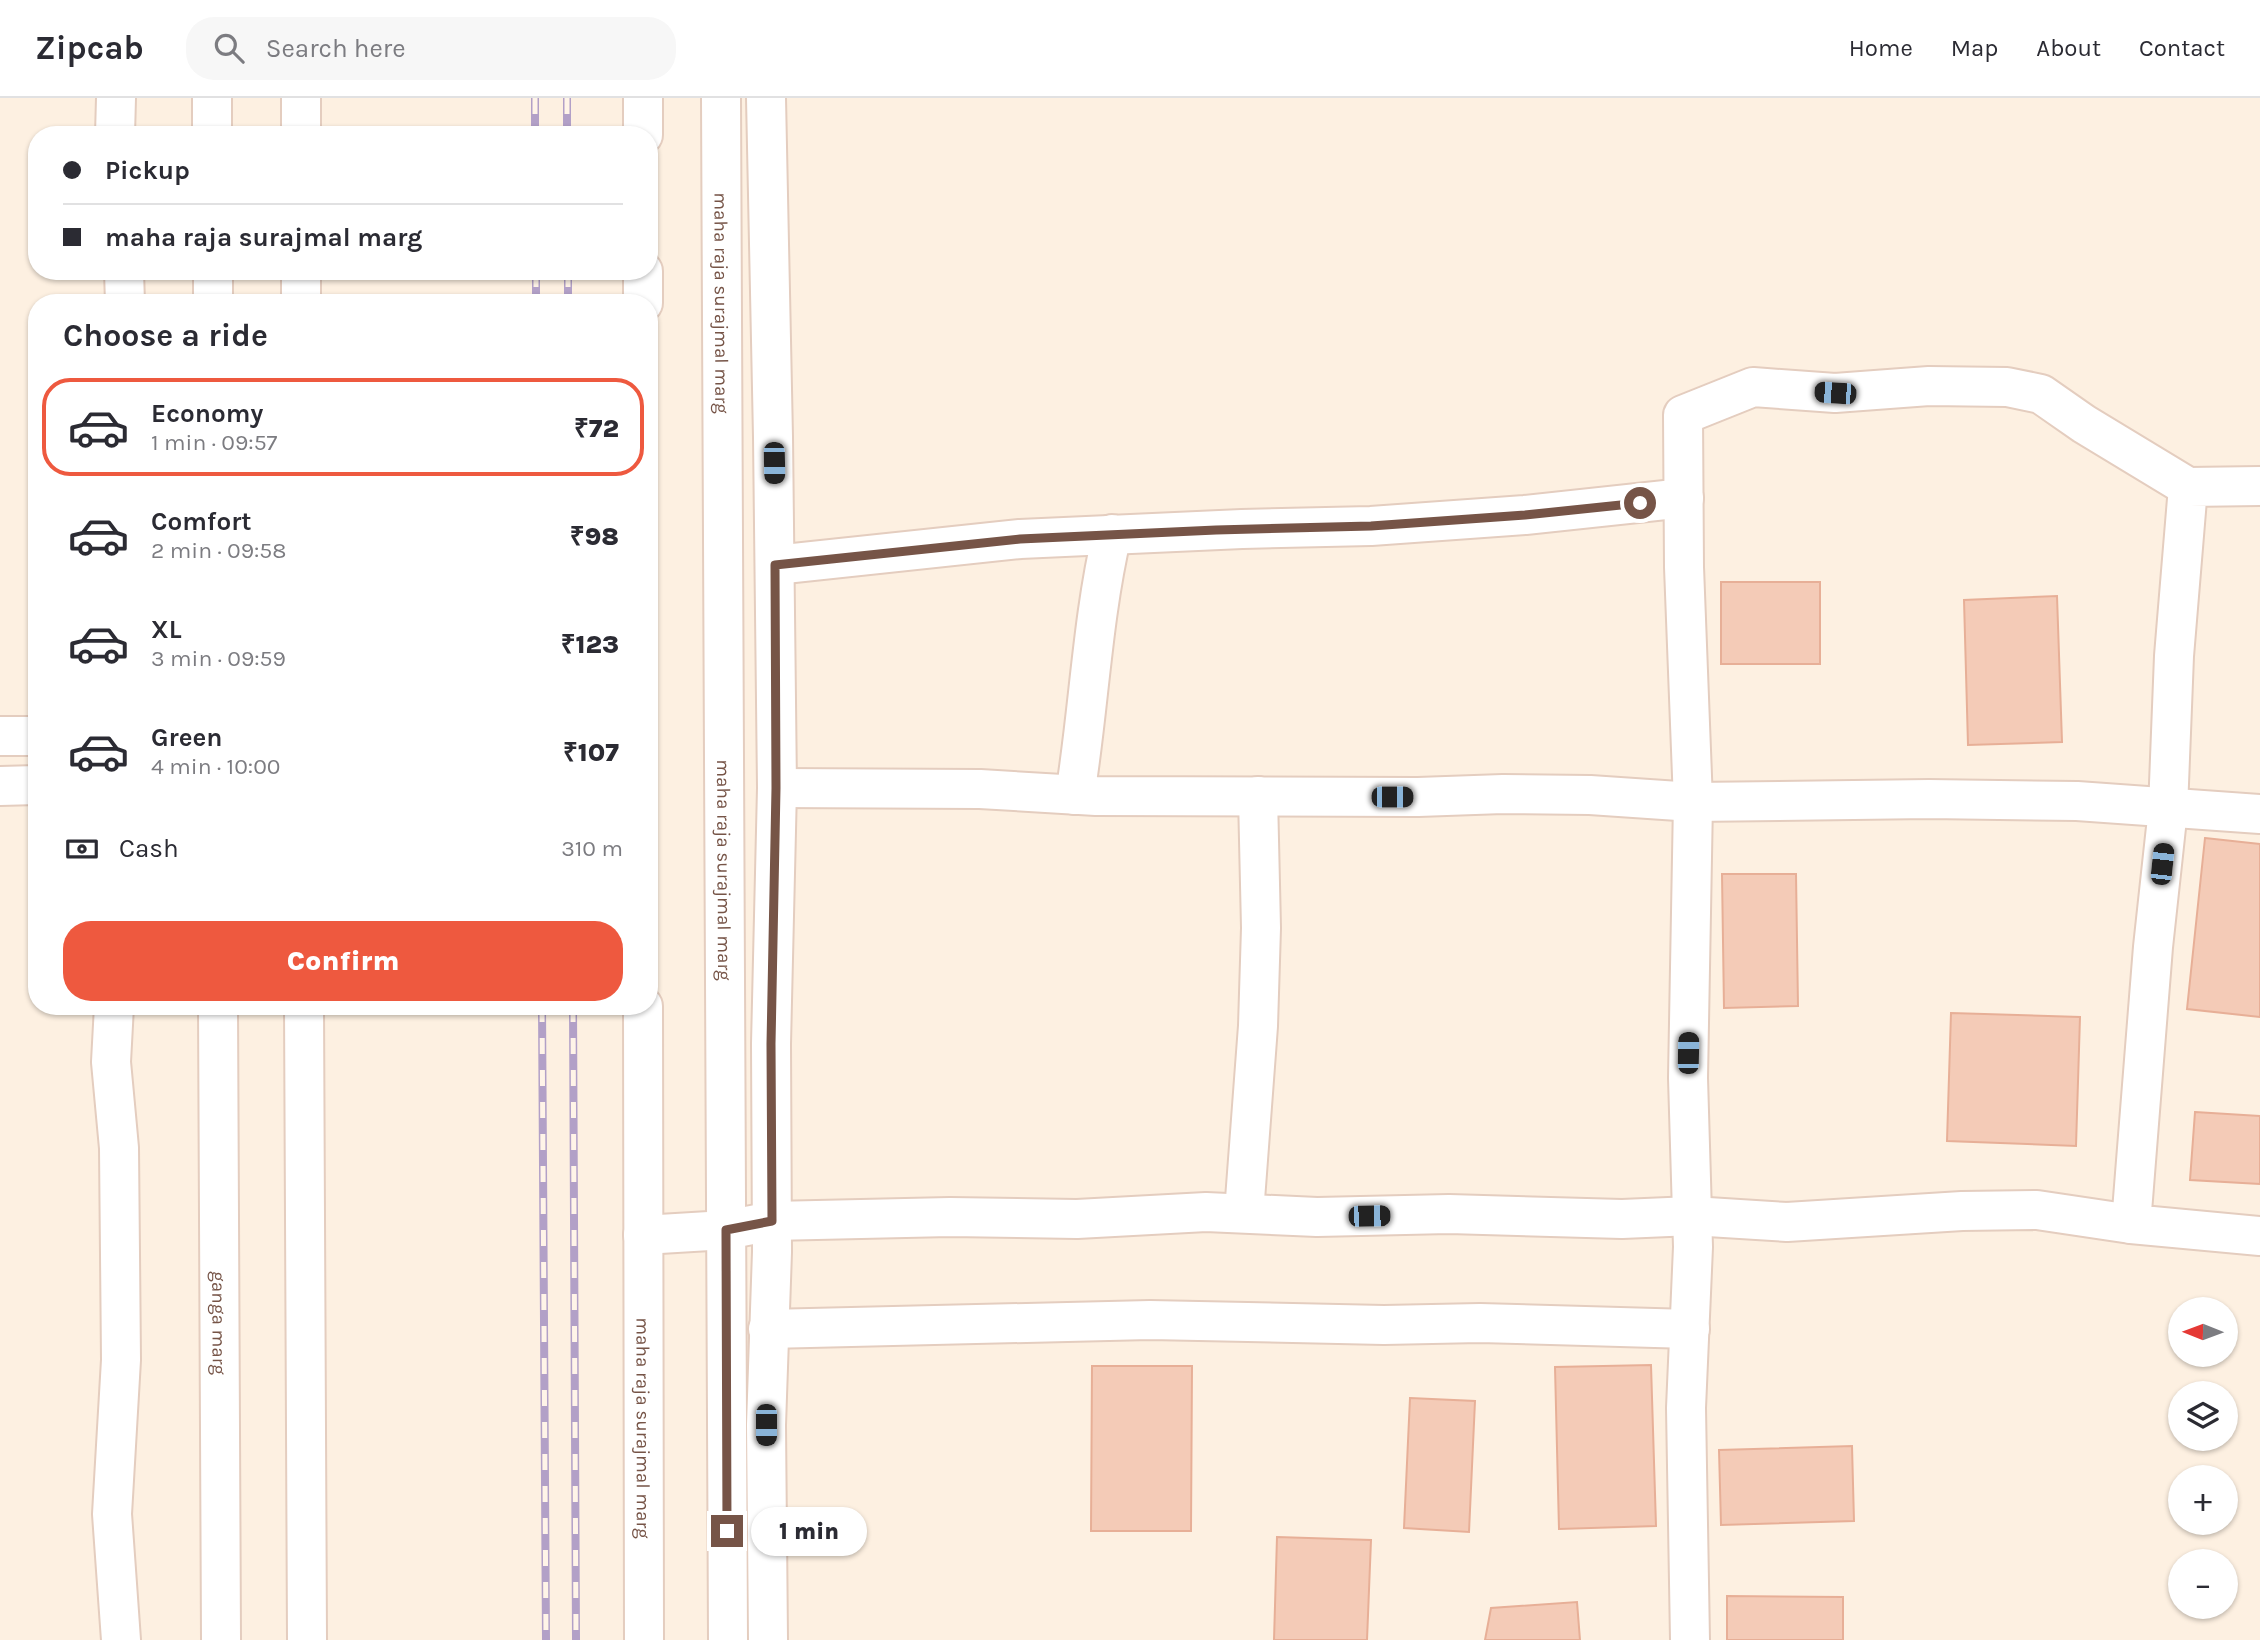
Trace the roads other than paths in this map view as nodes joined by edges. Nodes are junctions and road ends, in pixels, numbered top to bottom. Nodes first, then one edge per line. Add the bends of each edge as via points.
1 (116, 98) edge
2 (212, 98) edge
3 (300, 98) edge
4 (643, 98) edge
5 (721, 98) edge
6 (766, 98) edge
7 (115, 126) edge
8 (212, 126) edge
9 (301, 126) edge
10 (643, 126) edge
11 (2260, 486) edge
12 (2188, 487) junction
13 (1684, 498) junction
14 (1112, 534) junction
15 (775, 565) junction
16 (0, 736) edge
17 (28, 736) edge
18 (28, 785) edge
19 (0, 786) edge
20 (776, 788) junction
21 (1075, 795) junction
22 (1258, 796) junction
23 (1693, 802) junction
24 (2168, 809) junction
25 (2260, 814) edge
26 (114, 1015) edge
27 (218, 1015) edge
28 (304, 1015) edge
29 (643, 1015) edge
30 (1244, 1213) junction
31 (1692, 1216) junction
32 (772, 1221) junction
33 (2131, 1224) junction
34 (726, 1230) junction
35 (643, 1235) junction
36 (2260, 1236) edge
37 (768, 1329) junction
38 (1690, 1329) junction
39 (121, 1640) edge
40 (221, 1640) edge
41 (307, 1640) edge
42 (644, 1640) edge
43 (728, 1640) edge
44 (768, 1640) edge
45 (1690, 1640) edge

1 - 7 street
2 - 8 street
3 - 9 street
4 - 10 street
5 - 34 street, maha raja surajmal marg
6 - 15 street
11 - 12 street
12 - 13 street via 2041,394 2007,387 1929,386 1835,393 1753,387 1683,415
12 - 24 street
13 - 14 street via 1371,526
13 - 23 street
14 - 15 street
14 - 21 street via 1102,579
15 - 20 street
16 - 17 street
18 - 19 street
20 - 21 street via 981,789
20 - 32 street
21 - 22 street
22 - 23 street via 1590,795
22 - 30 street via 1261,928
23 - 24 street via 1956,799 2077,801
23 - 31 street via 1688,1078
24 - 25 street
24 - 33 street
26 - 39 street via 111,1062 119,1148 121,1360 112,1514
27 - 40 street, ganga marg
28 - 41 street
29 - 35 street, maha raja surajmal marg
30 - 31 street via 1317,1217
30 - 32 street
31 - 33 street via 1787,1222 2037,1210
31 - 38 street
32 - 34 street
32 - 37 street
33 - 36 street
34 - 35 street
34 - 43 street, maha raja surajmal marg
35 - 42 street, maha raja surajmal marg
37 - 38 street via 1150,1320
37 - 44 street
38 - 45 street via 1686,1408

